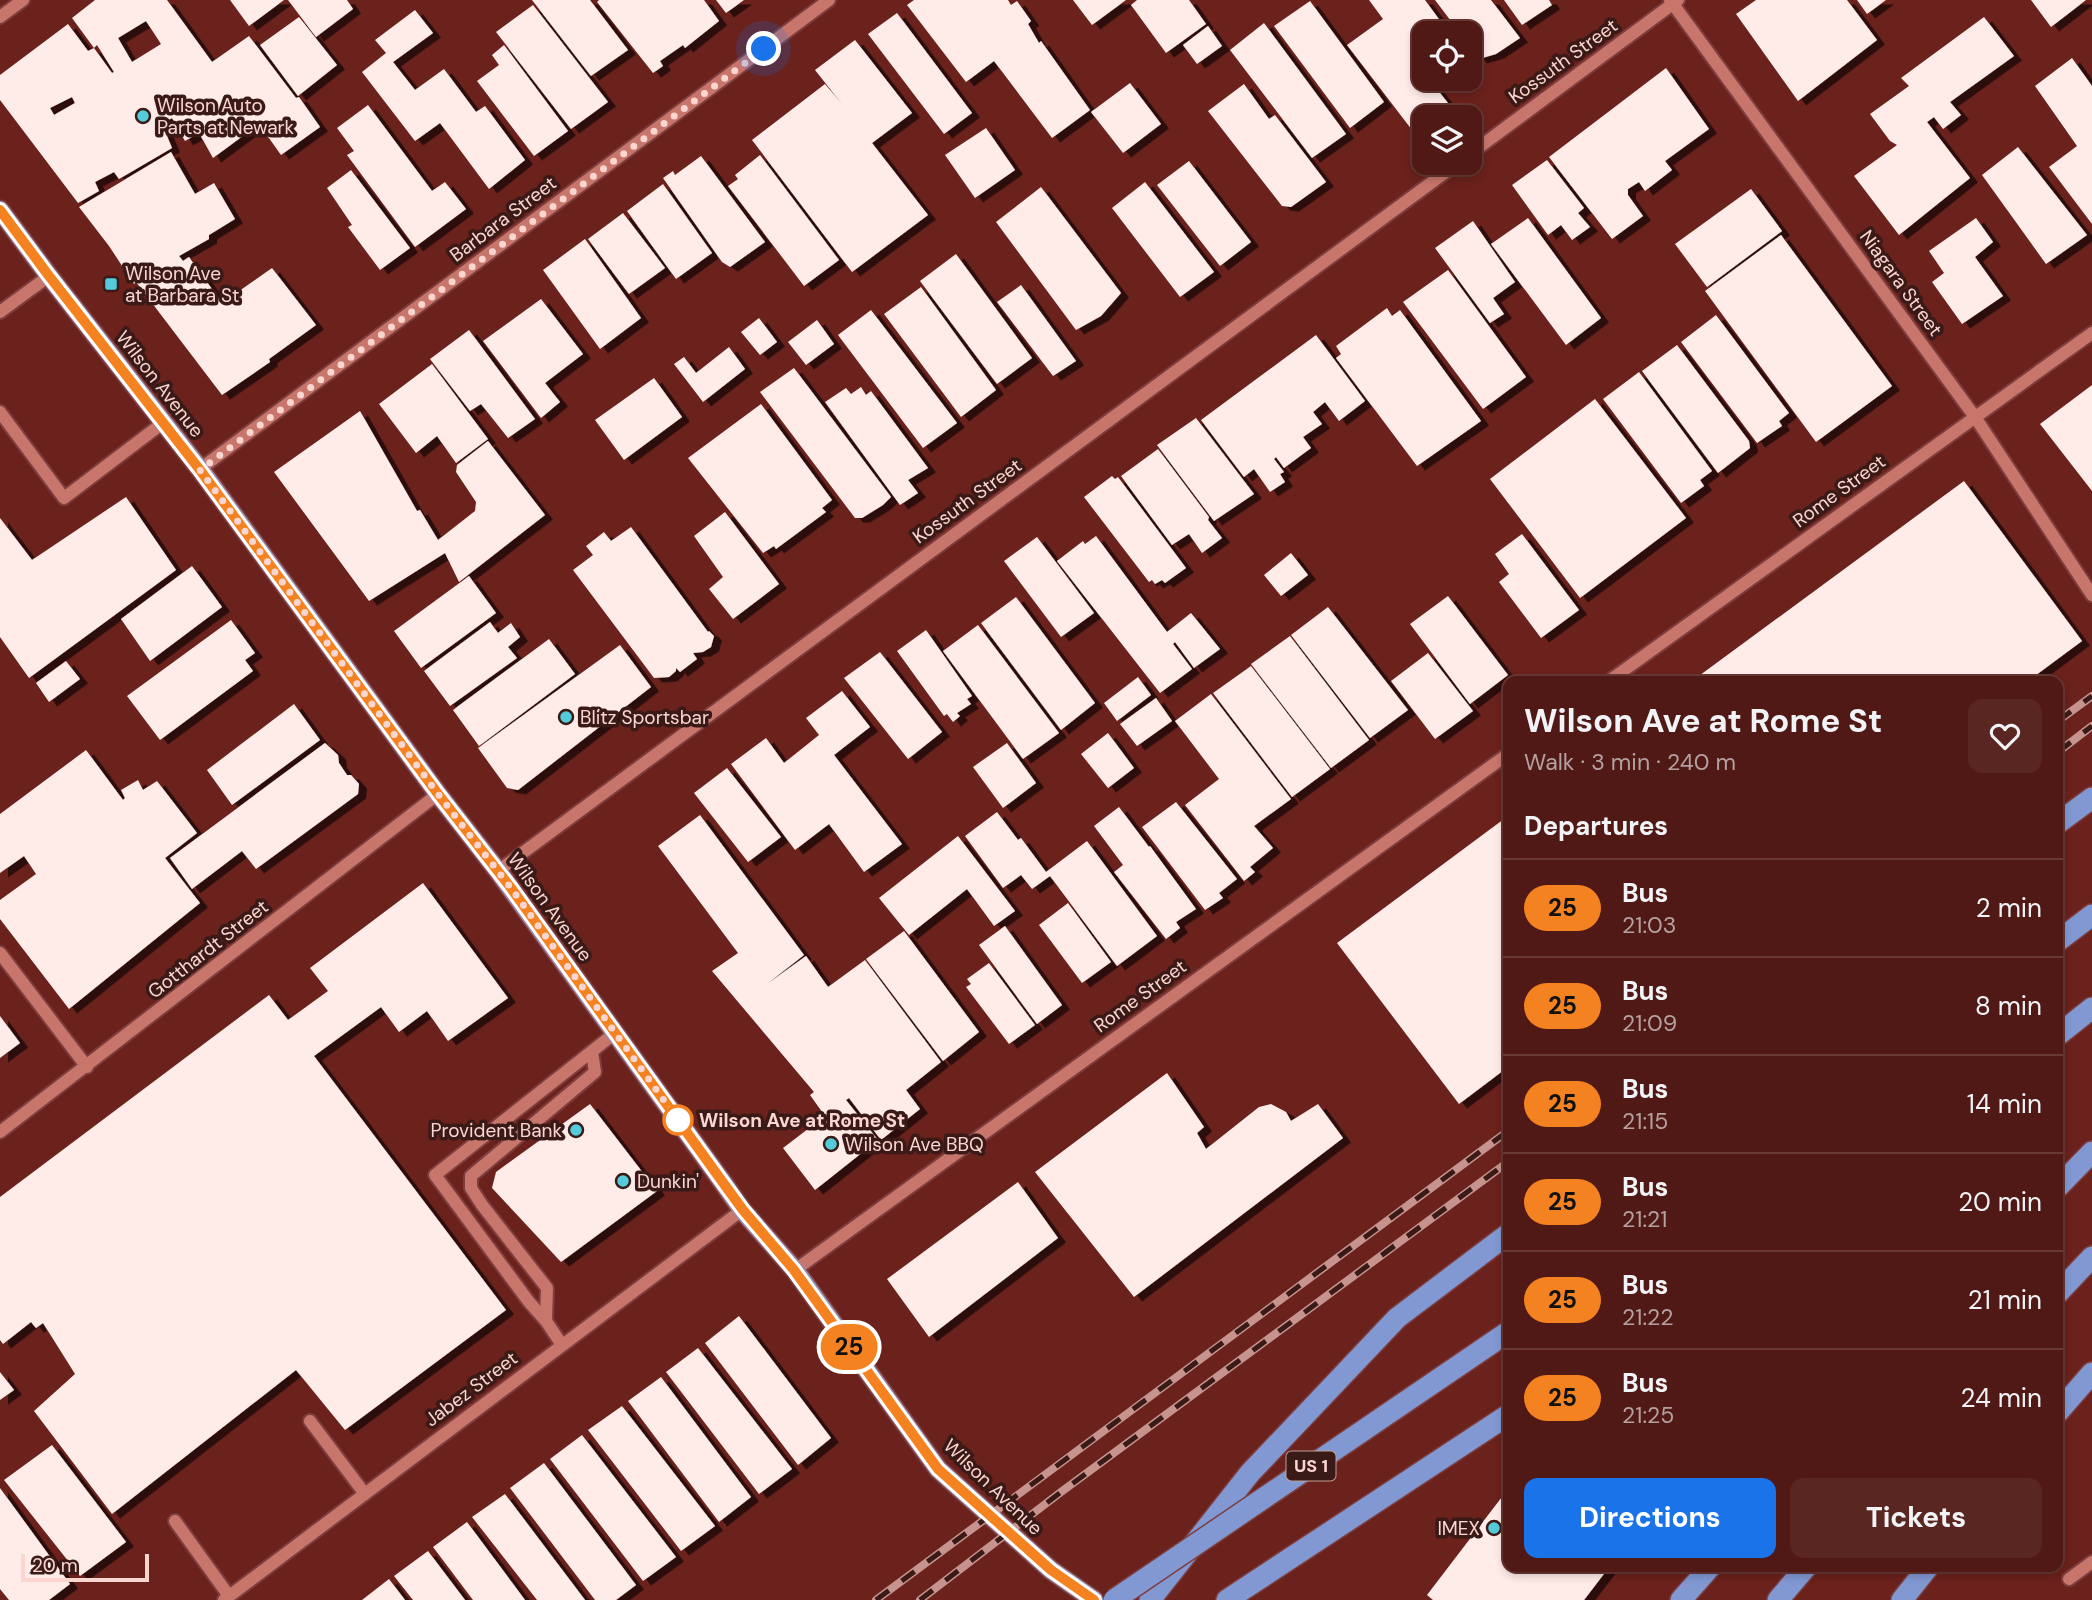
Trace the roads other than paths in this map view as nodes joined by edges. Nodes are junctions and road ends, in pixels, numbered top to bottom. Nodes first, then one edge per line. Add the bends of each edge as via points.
1 (23, 0) edge
2 (829, 0) edge
3 (1674, 1) edge
4 (0, 17) edge
5 (1482, 145) edge
6 (1442, 175) edge
7 (0, 210) edge
8 (49, 276) junction
9 (0, 313) edge
10 (2092, 333) edge
11 (0, 412) edge
12 (1975, 416) junction
13 (164, 422) junction
14 (200, 470) junction
15 (2092, 595) edge
16 (1616, 676) edge
17 (1503, 758) edge
18 (438, 794) junction
19 (2092, 798) edge
20 (2063, 819) edge
21 (498, 871) junction
22 (2092, 915) edge
23 (2063, 937) edge
24 (0, 953) edge
25 (2092, 1008) edge
26 (2063, 1031) edge
27 (615, 1033) junction
28 (592, 1052) junction
29 (87, 1067) junction
30 (0, 1132) edge
31 (2092, 1152) edge
32 (2063, 1182) edge
33 (743, 1210) junction
34 (1503, 1238) edge
35 (2092, 1257) edge
36 (794, 1270) junction
37 (2063, 1288) edge
38 (546, 1321) junction
39 (1503, 1335) edge
40 (562, 1345) junction
41 (2092, 1373) edge
42 (2063, 1406) edge
43 (1503, 1418) edge
44 (310, 1421) dead end
45 (365, 1494) junction
46 (175, 1521) dead end
47 (2092, 1562) edge
48 (1706, 1572) edge
49 (1802, 1572) edge
50 (1924, 1572) edge
51 (2069, 1578) dead end
52 (226, 1598) edge
53 (1094, 1600) edge
54 (1114, 1600) edge
55 (1150, 1600) edge
56 (1227, 1600) edge
57 (1681, 1600) edge
58 (1778, 1600) edge
59 (1902, 1600) edge

1 - 4 street
2 - 14 street, Barbara Street
3 - 5 street, Kossuth Street
3 - 12 street, Niagara Street
6 - 21 street, Kossuth Street
7 - 8 main road, Wilson Avenue
8 - 9 street
8 - 13 main road, Wilson Avenue
10 - 12 street, Rome Street
11 - 13 street via 64,498
12 - 15 street, Niagara Street
12 - 16 street, Rome Street
13 - 14 main road, Wilson Avenue
14 - 18 main road, Wilson Avenue
17 - 36 street, Rome Street
18 - 21 main road, Wilson Avenue
18 - 29 street, Gotthardt Street
19 - 20 highway
21 - 27 main road, Wilson Avenue
22 - 23 highway
24 - 29 street
25 - 26 highway
27 - 28 street
27 - 33 main road, Wilson Avenue
28 - 38 street via 595,1072 471,1176 471,1188 482,1205 547,1288
28 - 38 street via 435,1175
29 - 30 street, Gotthardt Street
31 - 32 highway
33 - 36 main road, Wilson Avenue
33 - 40 street, Jabez Street
34 - 55 highway via 1397,1318 1250,1473
35 - 37 highway
36 - 53 main road, Wilson Avenue via 938,1469 1051,1570
38 - 40 street
39 - 54 highway, US 1, bridge
40 - 45 street, Jabez Street
41 - 42 highway
43 - 56 highway
44 - 45 street
45 - 52 street, Jabez Street
46 - 52 street
47 - 51 street
48 - 57 highway
49 - 58 highway
50 - 59 highway

